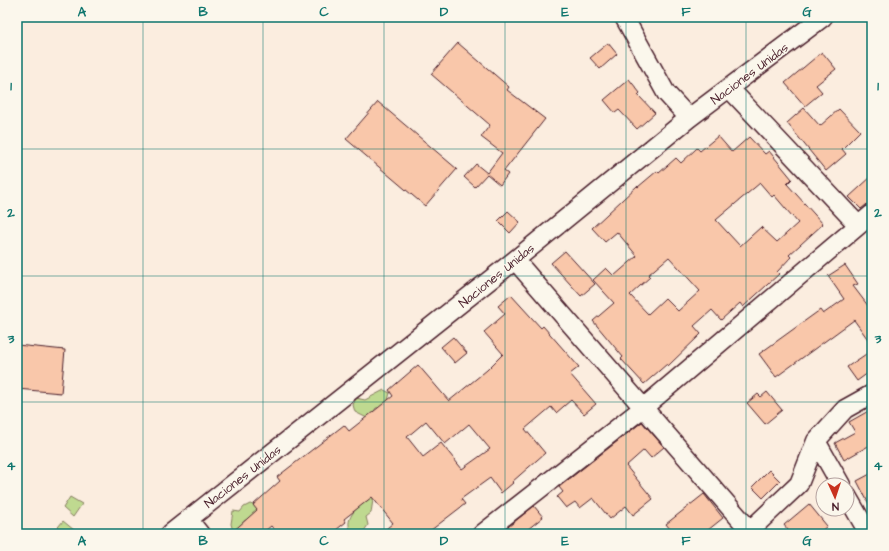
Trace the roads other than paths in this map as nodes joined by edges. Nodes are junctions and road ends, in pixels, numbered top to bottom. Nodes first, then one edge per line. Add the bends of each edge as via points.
1 (624, 17) edge
2 (823, 17) edge
3 (729, 88) junction
4 (689, 118) junction
5 (872, 214) edge
6 (858, 225) junction
7 (515, 260) junction
8 (872, 394) edge
9 (643, 408) junction
10 (816, 441) junction
11 (836, 477) edge
12 (855, 510) edge
13 (188, 519) junction
14 (750, 533) edge
15 (170, 534) edge
16 (200, 534) edge
17 (482, 534) edge
18 (869, 534) edge

1 - 4 street via 666,93
2 - 3 street, Naciones Unidas
3 - 4 street, Naciones Unidas
3 - 6 street
4 - 7 street, Naciones Unidas
5 - 6 street
6 - 9 street
7 - 9 street
7 - 13 street, Naciones Unidas
8 - 10 street via 845,409
9 - 14 street
9 - 17 street
10 - 11 street
10 - 14 street via 799,484
12 - 18 street
13 - 15 street, Naciones Unidas
13 - 16 street

